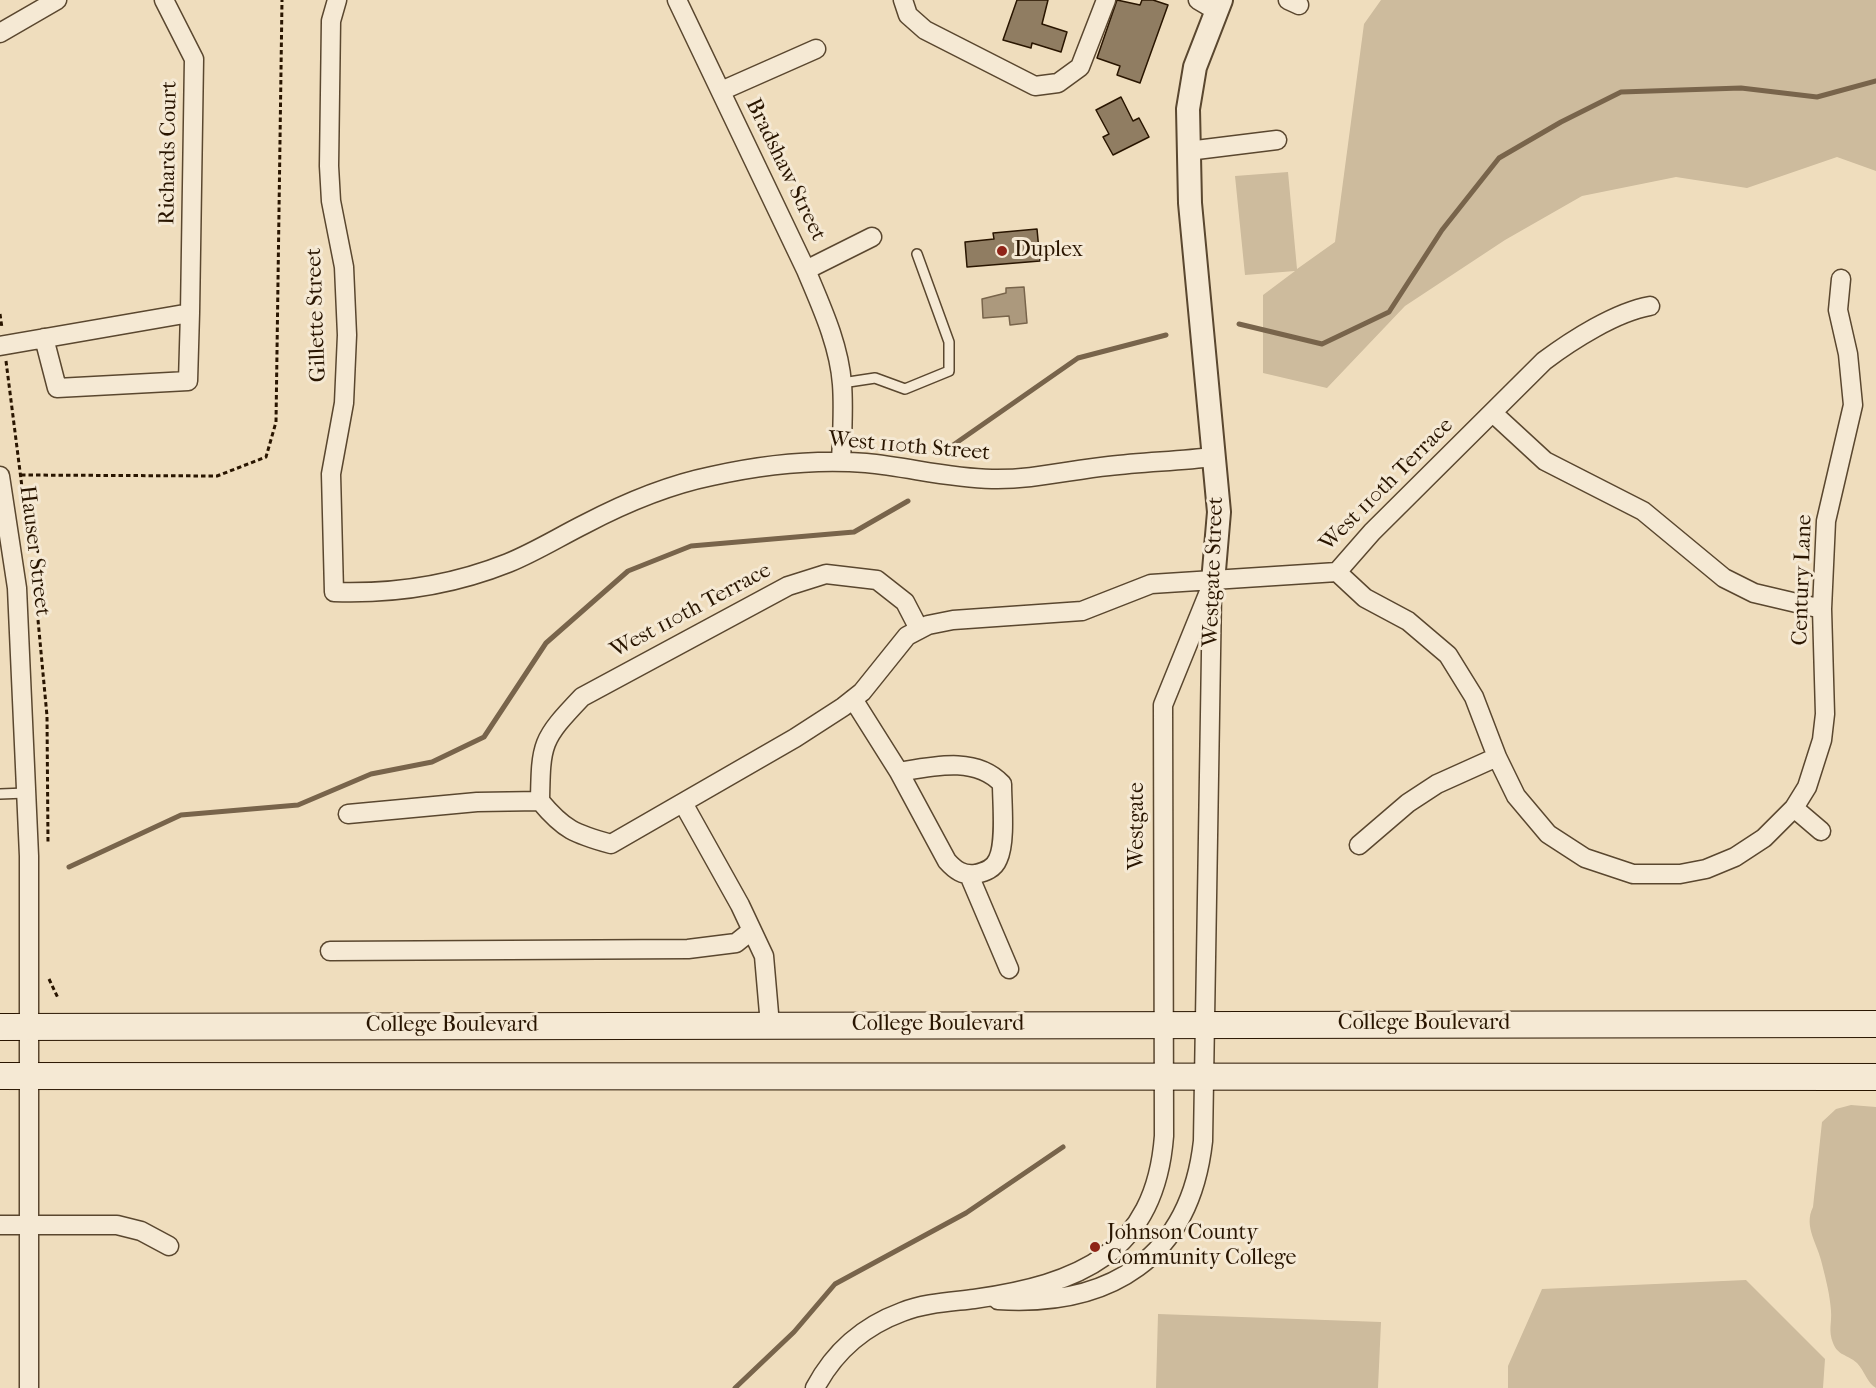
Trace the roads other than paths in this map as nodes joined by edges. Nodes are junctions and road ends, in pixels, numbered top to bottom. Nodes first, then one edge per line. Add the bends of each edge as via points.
1 (57, 0) edge
2 (164, 0) edge
3 (337, 0) edge
4 (677, 0) edge
5 (903, 0) edge
6 (1106, 0) edge
7 (1211, 3) edge
8 (0, 33) edge
9 (816, 49) dead end
10 (721, 91) junction
11 (1277, 140) dead end
12 (1188, 151) junction
13 (872, 237) dead end
14 (917, 254) dead end
15 (806, 270) junction
16 (1841, 279) dead end
17 (1650, 306) dead end
18 (190, 313) junction
19 (44, 338) junction
20 (0, 346) edge
21 (842, 383) junction
22 (1494, 414) junction
23 (1213, 457) junction
24 (842, 462) junction
25 (0, 476) edge
26 (1338, 572) junction
27 (1213, 582) junction
28 (334, 592) joint
29 (1822, 609) junction
30 (919, 629) junction
31 (853, 699) junction
32 (1497, 757) junction
33 (899, 772) junction
34 (26, 793) junction
35 (0, 794) edge
36 (540, 801) junction
37 (683, 803) junction
38 (1794, 808) junction
39 (348, 814) dead end
40 (1821, 831) dead end
41 (1359, 845) dead end
42 (969, 875) junction
43 (751, 931) junction
44 (330, 951) dead end
45 (1010, 969) dead end
46 (1204, 1024) junction
47 (1876, 1024) edge
48 (770, 1025) junction
49 (1163, 1025) junction
50 (0, 1027) edge
51 (29, 1027) junction
52 (0, 1076) edge
53 (29, 1076) junction
54 (1876, 1077) edge
55 (1164, 1079) junction
56 (1204, 1079) junction
57 (29, 1224) junction
58 (0, 1225) edge
59 (169, 1246) dead end
60 (975, 1299) junction
61 (29, 1388) edge
62 (815, 1388) edge

1 - 8 street
2 - 18 street, Richards Court via 194,59
3 - 28 street, Gillette Street via 330,21 329,166 344,267 347,340 344,403 331,474
4 - 10 street, Bradshaw Street
5 - 6 street via 908,15 924,30 1035,86 1058,83 1080,67
7 - 12 street, Westgate Street via 1188,109
9 - 10 street, Bradshaw Street
10 - 15 street, Bradshaw Street
11 - 12 street
12 - 23 street, Westgate Street
13 - 15 street, Bradshaw Street
14 - 21 lane via 949,342 949,371 905,389 875,378
15 - 21 street, Bradshaw Street via 830,332
16 - 29 street, Century Lane via 1838,310 1848,354 1853,405 1826,521
17 - 22 street, West 110th Terrace via 1633,309 1570,341 1544,361
18 - 19 street
18 - 19 street, Richards Court via 188,381 57,388
19 - 20 street
21 - 24 street, Bradshaw Street
22 - 26 street, West 110th Terrace via 1380,524
22 - 29 street via 1545,461 1643,511 1724,578 1754,593
23 - 24 street, West 110th Street via 993,479
23 - 27 street, Westgate Street via 1219,512
24 - 28 street, West 110th Street via 764,467 711,476 664,489 613,510 507,564 455,580 400,590
25 - 34 street, Hauser Street via 17,588
26 - 27 street, West 110th Terrace
26 - 32 street, Century Lane via 1365,598 1423,630 1448,655 1474,698
27 - 30 street, West 110th Terrace via 1150,584 1082,610 953,620
27 - 46 street, Westgate Street
27 - 49 street, Westgate via 1163,705
29 - 38 street, Century Lane via 1822,741 1807,787
30 - 31 street, West 110th Terrace via 908,636
30 - 36 street, West 110th Terrace via 905,602 877,580 826,574 788,586 582,698 557,723 541,753
31 - 33 street
31 - 37 street, West 110th Terrace via 795,738
32 - 38 street, Century Lane via 1516,796 1548,834 1585,858 1633,874 1680,874 1716,865 1764,838
32 - 41 street via 1437,783
33 - 42 street via 947,861
33 - 42 street via 931,766 980,767 1002,784 998,860 987,871
34 - 35 lane
34 - 51 street, Hauser Street
36 - 37 street, West 110th Terrace via 565,827 611,844
36 - 39 street via 477,802
37 - 43 street
38 - 40 street
42 - 45 street
43 - 44 street via 736,944 688,949
43 - 48 street via 764,956
46 - 47 main road, College Boulevard
46 - 49 main road, College Boulevard
46 - 56 street, Westgate Street
48 - 49 main road, College Boulevard
48 - 51 main road, College Boulevard
49 - 55 street, Westgate
50 - 51 main road, College Boulevard
51 - 53 street, Hauser Street
52 - 53 main road
53 - 55 main road
53 - 57 street, Hauser Street
54 - 56 main road
55 - 56 main road
55 - 60 street, Westgate via 1162,1162 1147,1208 1132,1230 1111,1253 1075,1275
56 - 60 street, Westgate Street via 1203,1141 1192,1195 1179,1220 1143,1264 1118,1280 1079,1296 1035,1302
57 - 58 street
57 - 59 street via 117,1225 141,1231
57 - 61 street, Hauser Street
60 - 62 street via 903,1311 874,1325 847,1344

